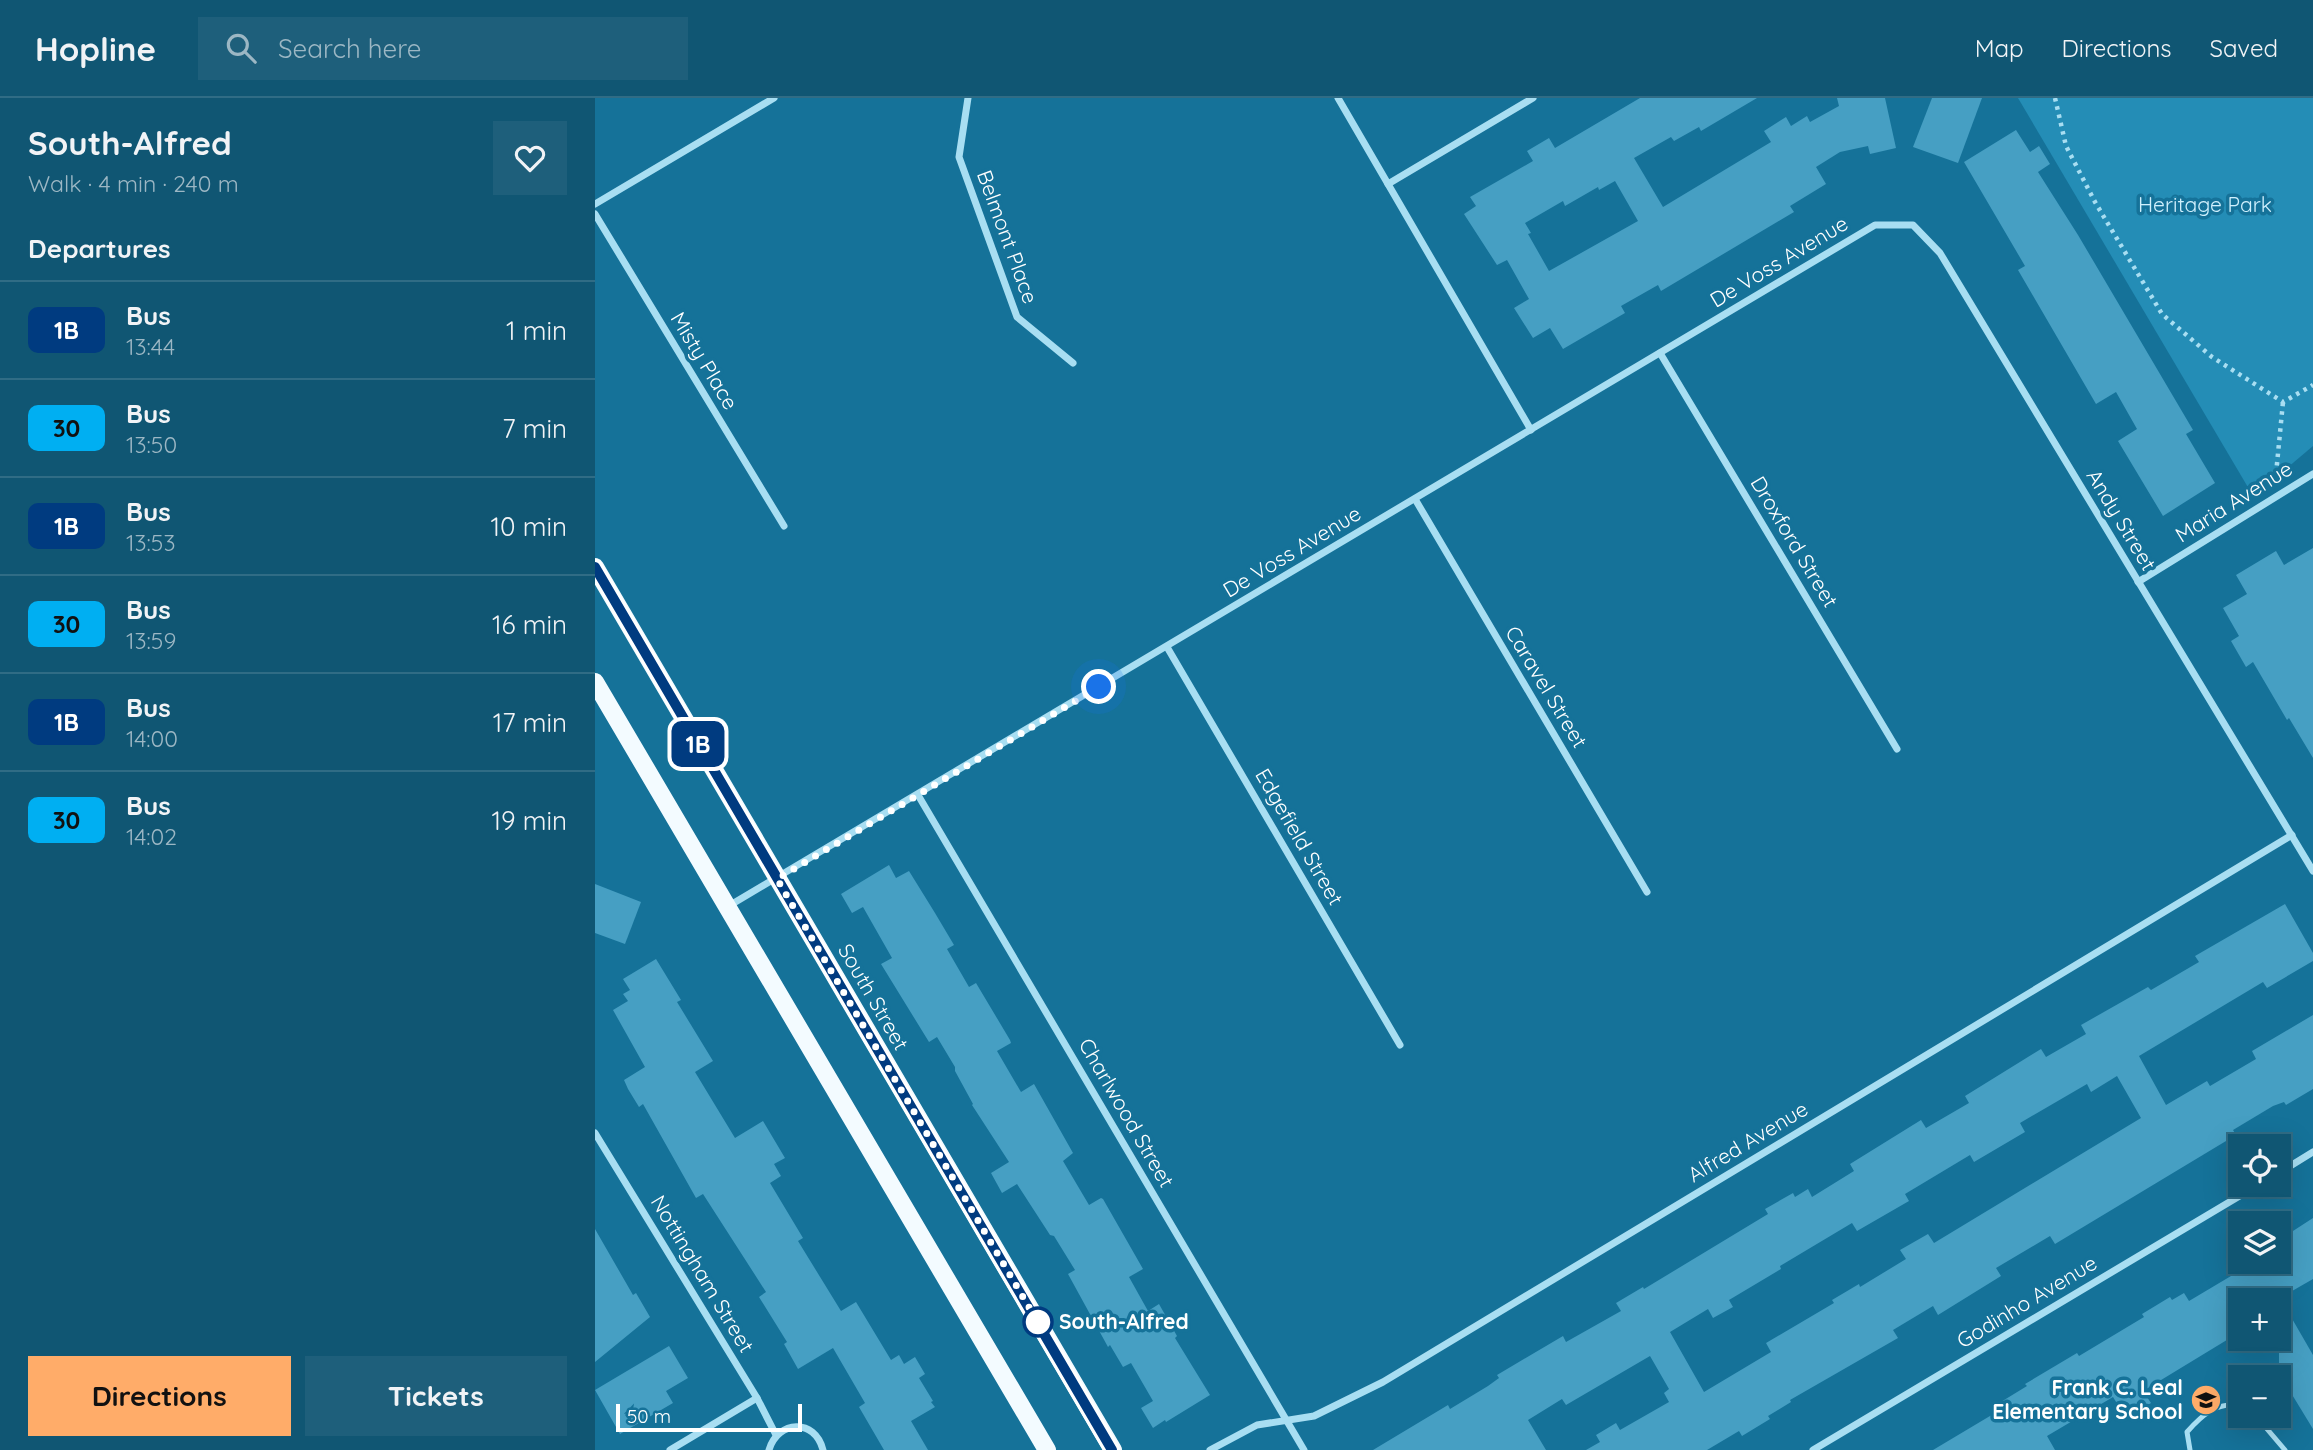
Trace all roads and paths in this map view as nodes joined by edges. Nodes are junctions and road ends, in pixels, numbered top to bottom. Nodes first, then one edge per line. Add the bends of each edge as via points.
1 (774, 98) edge
2 (968, 98) edge
3 (1338, 98) edge
4 (1533, 98) edge
5 (2055, 98) edge
6 (1388, 184) junction
7 (595, 204) edge
8 (595, 214) edge
9 (1875, 225) joint
10 (1660, 353) junction
11 (1073, 363) dead end
12 (2313, 384) edge
13 (2283, 402) junction
14 (1531, 429) junction
15 (2276, 474) dead end
16 (2313, 474) edge
17 (1415, 499) junction
18 (784, 526) dead end
19 (595, 568) edge
20 (2138, 582) junction
21 (1167, 647) junction
22 (595, 682) edge
23 (1898, 748) dead end
24 (918, 795) junction
25 (2292, 835) junction
26 (2313, 871) edge
27 (777, 879) junction
28 (1647, 892) dead end
29 (727, 907) junction
30 (1400, 1045) dead end
31 (595, 1133) edge
32 (2313, 1152) edge
33 (2291, 1166) edge
34 (2238, 1197) edge
35 (757, 1398) junction
36 (2228, 1405) edge
37 (1286, 1420) junction
38 (2266, 1428) edge
39 (776, 1435) junction
40 (670, 1450) edge
41 (769, 1450) edge
42 (823, 1450) edge
43 (1047, 1450) edge
44 (1112, 1450) edge
45 (1210, 1450) edge
46 (1304, 1450) edge
47 (1813, 1450) edge
48 (2190, 1450) edge
49 (2285, 1450) edge

1 - 7 street
2 - 11 street, Belmont Place via 959,157 1017,317
3 - 6 street
4 - 6 street
5 - 13 path via 2066,146 2162,314 2212,358
6 - 14 street
8 - 18 street, Misty Place
9 - 10 street, De Voss Avenue
9 - 20 street, Andy Street via 1913,225 1940,253
10 - 14 street, De Voss Avenue
10 - 23 street, Droxford Street
12 - 13 path
13 - 15 path
14 - 17 street, De Voss Avenue
16 - 20 street, Maria Avenue
17 - 21 street, De Voss Avenue
17 - 28 street, Caravel Street
19 - 27 main road, South Street
20 - 25 street, Andy Street
21 - 24 street, De Voss Avenue
21 - 30 street, Edgefield Street
22 - 29 main road
24 - 27 street, De Voss Avenue
24 - 37 street, Charlwood Street
25 - 26 street, Andy Street
25 - 37 street, Alfred Avenue via 1383,1382 1314,1416
27 - 29 street, De Voss Avenue
27 - 44 main road, South Street
29 - 43 main road
31 - 35 street, Nottingham Street
32 - 33 street
34 - 47 street, Godinho Avenue
35 - 39 street, Nottingham Street
35 - 40 street
36 - 48 lane via 2199,1417 2187,1432
37 - 45 street, Alfred Avenue via 1257,1425
37 - 46 street, Charlwood Street
38 - 49 lane
39 - 41 street
39 - 42 street via 803,1427 818,1438

